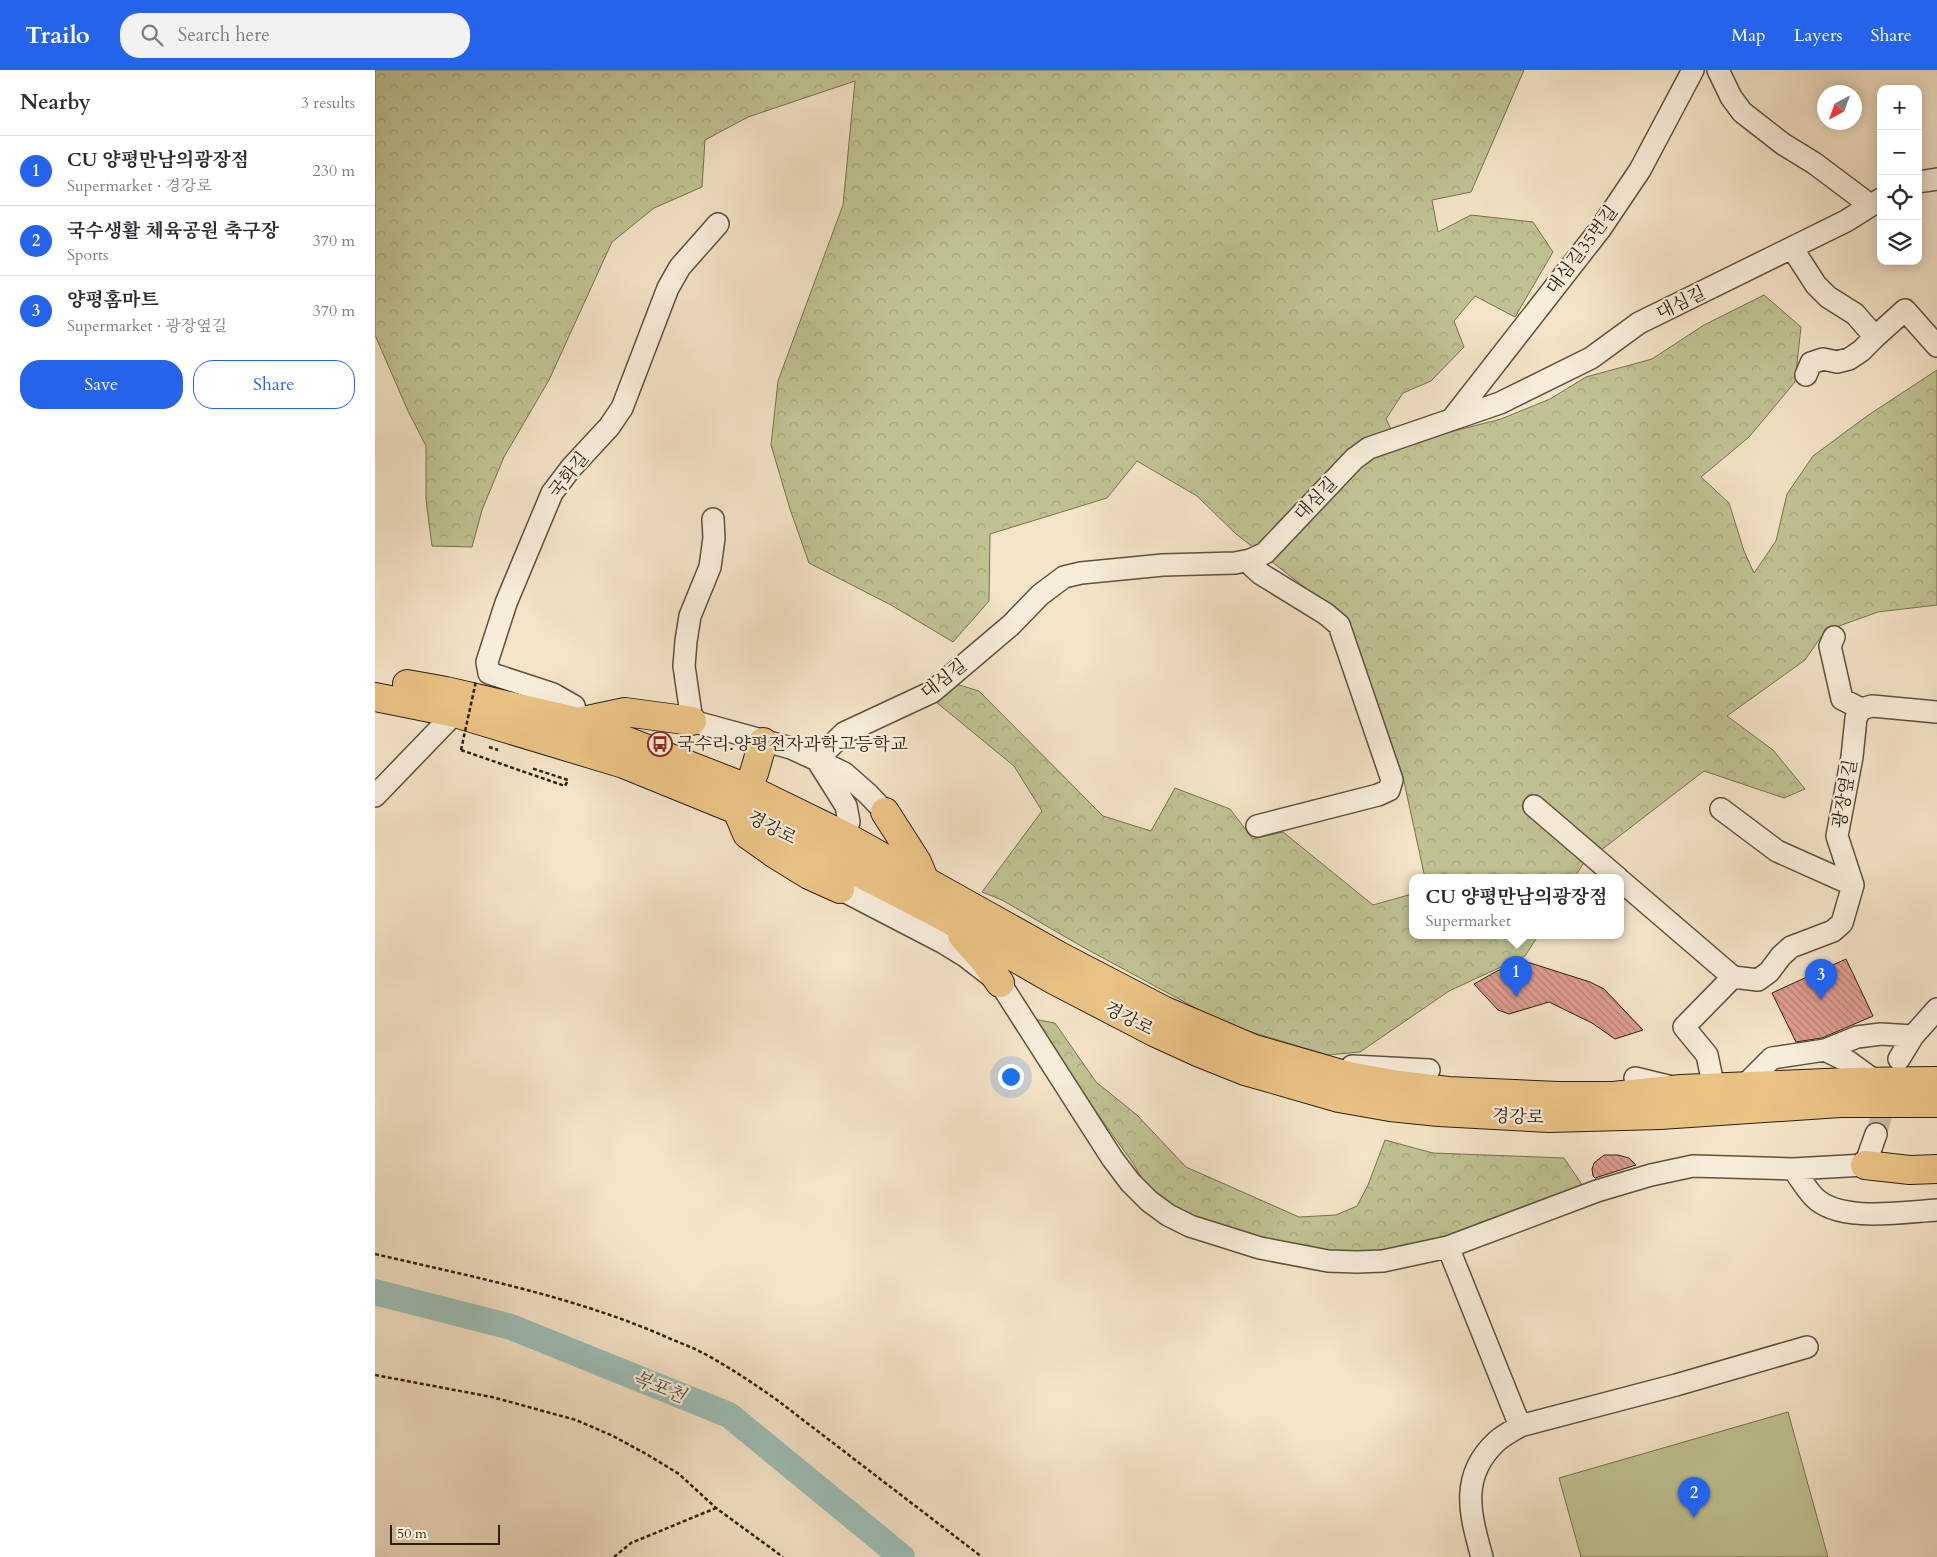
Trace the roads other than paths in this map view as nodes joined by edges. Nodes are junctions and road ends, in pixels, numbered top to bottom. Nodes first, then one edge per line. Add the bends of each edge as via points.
1 (1693, 70) edge
2 (1718, 70) edge
3 (1937, 179) edge
4 (1922, 181) edge
5 (1875, 202) edge
6 (718, 224) dead end
7 (1792, 248) junction
8 (1875, 337) junction
9 (1937, 346) edge
10 (1807, 375) dead end
11 (1452, 419) junction
12 (713, 519) dead end
13 (1250, 560) junction
14 (1835, 637) dead end
15 (375, 679) edge
16 (375, 697) edge
17 (1861, 709) junction
18 (1937, 712) edge
19 (455, 713) junction
20 (692, 721) junction
21 (578, 722) junction
22 (763, 742) junction
23 (817, 760) junction
24 (375, 796) edge
25 (742, 799) junction
26 (1534, 806) dead end
27 (1721, 809) dead end
28 (885, 812) joint
29 (849, 822) dead end
30 (1257, 826) dead end
31 (1613, 874) edge
32 (925, 880) junction
33 (1624, 883) edge
34 (1853, 885) junction
35 (841, 887) joint
36 (943, 916) junction
37 (1733, 977) junction
38 (1000, 984) junction
39 (1937, 1009) edge
40 (1913, 1036) junction
41 (1825, 1050) junction
42 (1899, 1059) dead end
43 (1299, 1063) junction
44 (1429, 1070) dead end
45 (1635, 1078) dead end
46 (1875, 1081) junction
47 (1937, 1081) edge
48 (1743, 1087) junction
49 (1714, 1088) junction
50 (1681, 1089) junction
51 (1937, 1103) edge
52 (1876, 1134) tunnel mouth
53 (1865, 1165) junction
54 (1793, 1169) junction
55 (1937, 1169) edge
56 (1937, 1210) edge
57 (1448, 1247) junction
58 (1807, 1347) dead end
59 (1520, 1426) junction
60 (1482, 1557) edge

1 - 11 street, 대심길35번길 via 1640,170 1601,228
2 - 5 street via 1731,98 1742,112 1783,144
3 - 4 street
5 - 7 street, 대심길 via 1846,221
6 - 21 street, 국화길 via 685,261 668,288 622,408 552,493 507,603 487,662 489,673 553,694 574,706
7 - 8 street via 1816,285 1855,314
7 - 11 street, 대심길 via 1639,323 1591,358 1500,403
8 - 9 street via 1905,310
8 - 10 street via 1849,359 1837,362 1823,359 1811,363
11 - 13 street, 대심길 via 1369,448 1354,459 1265,553
12 - 20 street via 710,568 690,616 686,641 684,666
13 - 23 street, 대심길 via 1163,565 1065,577 1040,594 1011,625 931,692 844,733
13 - 30 street via 1261,574 1339,625 1392,780 1389,790 1378,795
14 - 17 street via 1830,646 1842,699
15 - 21 highway, 경강로 via 446,691
16 - 19 highway, 경강로
17 - 18 street via 1872,706
17 - 34 street, 광장옆길 via 1856,718 1837,836
19 - 24 street
19 - 25 highway, 경강로
20 - 21 highway via 625,712
20 - 22 street
21 - 25 highway, 경강로
22 - 23 street via 791,748
22 - 25 highway
23 - 28 street via 844,773
23 - 29 street via 846,806
25 - 32 highway, 경강로 via 843,835
25 - 35 highway via 747,834 809,875
25 - 36 highway, 경강로
26 - 31 street
27 - 34 street via 1777,851
28 - 32 highway
32 - 43 highway, 경강로 via 1163,1010 1245,1046
33 - 37 street
34 - 37 street via 1843,922 1833,931 1791,947 1758,980
35 - 38 street via 944,943
36 - 38 highway via 984,960
36 - 51 highway, 경강로 via 1146,1028 1245,1071 1339,1098 1439,1112 1549,1118 1680,1114 1840,1103
37 - 49 street via 1683,1027 1707,1055
38 - 57 street via 1112,1158 1130,1182 1168,1215 1225,1238 1328,1261 1383,1261
39 - 40 street
40 - 41 street via 1881,1034 1857,1037
40 - 42 street
41 - 46 street
41 - 48 street via 1772,1058
43 - 44 street
43 - 50 highway, 경강로 via 1399,1085 1503,1095 1613,1096
45 - 50 street
46 - 47 highway, 경강로
46 - 48 highway, 경강로
48 - 49 highway, 경강로
49 - 50 highway, 경강로
52 - 53 street
53 - 54 street
53 - 55 highway via 1909,1170
54 - 56 street via 1814,1198 1847,1212
54 - 57 street via 1693,1166 1651,1175 1597,1191
57 - 59 street
58 - 59 street
59 - 60 street via 1497,1441 1479,1463 1471,1486 1470,1509

